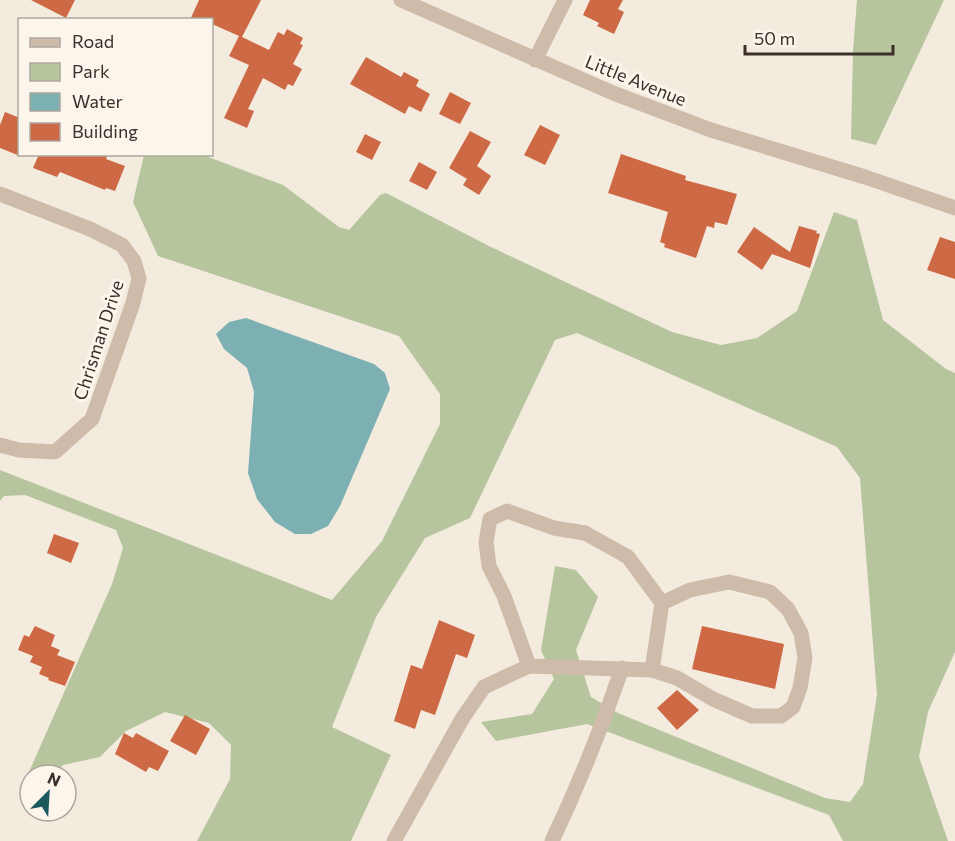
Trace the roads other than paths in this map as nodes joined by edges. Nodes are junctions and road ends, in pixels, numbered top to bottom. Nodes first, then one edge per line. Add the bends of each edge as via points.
1 (401, 0) edge
2 (565, 0) edge
3 (535, 60) junction
4 (0, 194) edge
5 (955, 208) edge
6 (0, 445) edge
7 (662, 603) junction
8 (529, 666) junction
9 (622, 668) junction
10 (652, 670) junction
11 (394, 841) edge
12 (552, 841) edge

1 - 3 street, Little Avenue
2 - 3 street
3 - 5 street, Little Avenue via 711,130
4 - 6 street, Chrisman Drive via 122,245 134,261 139,278 92,419 55,452
7 - 8 street via 628,557 585,532 554,528 507,511 490,519 486,542 489,566
7 - 10 street
7 - 10 street via 690,590 729,582 770,592 788,609 801,633 805,658 793,707 781,716 752,716 677,678
8 - 9 street
8 - 11 street via 484,687
9 - 10 street
9 - 12 street via 603,724

